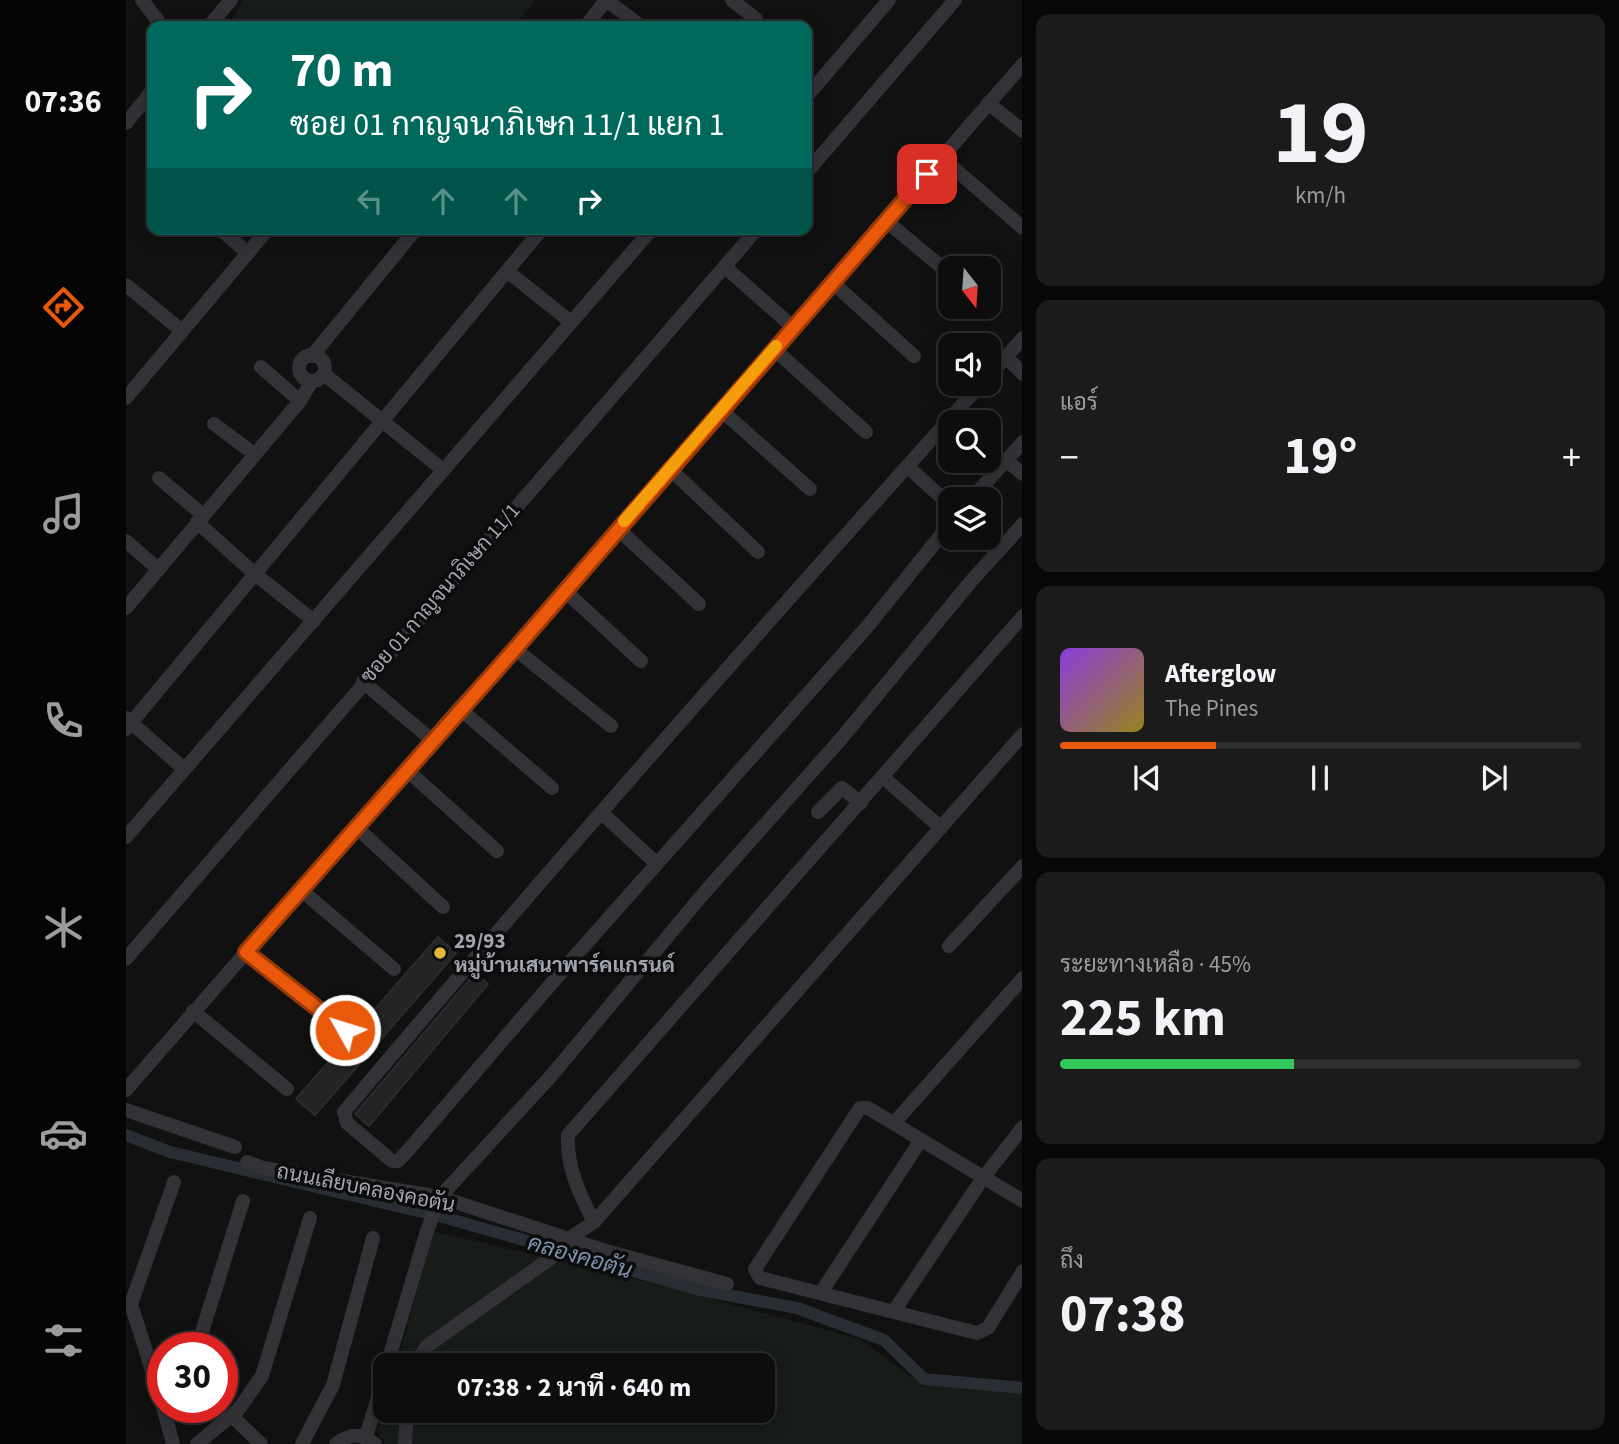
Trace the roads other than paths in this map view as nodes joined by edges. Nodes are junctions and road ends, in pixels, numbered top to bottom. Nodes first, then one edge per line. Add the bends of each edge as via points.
1 (142, 0) edge
2 (231, 0) edge
3 (606, 0) edge
4 (732, 0) edge
5 (889, 0) edge
6 (955, 0) edge
7 (756, 19) dead end
8 (158, 21) edge
9 (213, 21) edge
10 (590, 21) edge
11 (634, 21) edge
12 (1022, 64) edge
13 (812, 90) edge
14 (147, 97) edge
15 (988, 103) junction
16 (126, 123) edge
17 (1022, 131) edge
18 (942, 158) junction
19 (812, 166) edge
20 (886, 221) junction
21 (1022, 228) edge
22 (227, 235) edge
23 (263, 235) edge
24 (411, 235) edge
25 (537, 235) edge
26 (647, 235) edge
27 (752, 235) edge
28 (248, 253) junction
29 (938, 264) edge
30 (725, 267) junction
31 (507, 271) junction
32 (833, 283) junction
33 (126, 285) edge
34 (570, 322) junction
35 (793, 327) junction
36 (182, 331) junction
37 (1022, 338) edge
38 (774, 349) junction
39 (312, 356) junction
40 (914, 356) dead end
41 (1006, 357) junction
42 (1001, 363) edge
43 (261, 367) dead end
44 (1022, 374) edge
45 (318, 377) junction
46 (971, 396) edge
47 (126, 398) edge
48 (300, 401) junction
49 (721, 410) junction
50 (381, 423) junction
51 (214, 424) dead end
52 (866, 432) dead end
53 (1021, 447) edge
54 (254, 454) junction
55 (1006, 460) junction
56 (909, 468) junction
57 (670, 469) junction
58 (443, 470) junction
59 (1022, 474) edge
60 (159, 478) dead end
61 (982, 487) edge
62 (810, 489) dead end
63 (938, 494) edge
64 (200, 519) junction
65 (1022, 524) edge
66 (618, 529) junction
67 (938, 539) edge
68 (126, 541) edge
69 (758, 552) dead end
70 (158, 569) junction
71 (255, 574) junction
72 (564, 590) junction
73 (699, 604) dead end
74 (126, 607) edge
75 (1022, 617) edge
76 (314, 621) junction
77 (515, 649) junction
78 (641, 661) dead end
79 (363, 682) junction
80 (459, 708) junction
81 (128, 723) edge
82 (611, 726) dead end
83 (1022, 734) edge
84 (432, 740) junction
85 (184, 769) junction
86 (407, 770) junction
87 (883, 777) junction
88 (552, 788) dead end
89 (861, 803) junction
90 (818, 812) dead end
91 (603, 814) junction
92 (357, 828) junction
93 (942, 828) junction
94 (126, 837) edge
95 (498, 850) dead end
96 (657, 864) junction
97 (1022, 866) edge
98 (301, 890) junction
99 (443, 907) dead end
100 (949, 946) dead end
101 (246, 952) junction
102 (126, 959) edge
103 (394, 969) dead end
104 (1022, 978) edge
105 (193, 1011) junction
106 (345, 1030) dead end
107 (287, 1088) dead end
108 (126, 1090) edge
109 (126, 1110) edge
110 (894, 1123) junction
111 (1022, 1127) edge
112 (921, 1140) junction
113 (235, 1147) dead end
114 (247, 1162) dead end
115 (983, 1178) junction
116 (174, 1182) dead end
117 (243, 1201) dead end
118 (439, 1201) junction
119 (1022, 1201) edge
120 (310, 1218) dead end
121 (594, 1222) junction
122 (373, 1238) dead end
123 (567, 1242) junction
124 (1022, 1271) edge
125 (727, 1284) dead end
126 (822, 1292) junction
127 (128, 1303) edge
128 (894, 1311) junction
129 (202, 1332) edge
130 (147, 1349) edge
131 (390, 1353) edge
132 (423, 1353) edge
133 (238, 1408) edge
134 (238, 1422) edge
135 (167, 1423) edge
136 (223, 1423) edge
137 (374, 1423) edge
138 (406, 1423) edge
139 (370, 1441) edge
140 (173, 1444) edge
141 (197, 1444) edge
142 (261, 1444) edge
143 (302, 1444) edge
144 (336, 1444) edge
145 (405, 1444) edge

1 - 8 street
2 - 9 street
3 - 10 street
3 - 11 street
4 - 7 street
5 - 13 street
6 - 19 street
12 - 15 street
14 - 16 street
15 - 17 street
15 - 18 street
18 - 20 street
18 - 21 street
20 - 29 street
20 - 32 street
22 - 28 street
23 - 28 street
24 - 39 street
25 - 31 street
26 - 34 street
27 - 30 street, ซอย 01 กาญจนาภิเษก 11/1
28 - 36 street
30 - 35 street
30 - 79 street, ซอย 01 กาญจนาภิเษก 11/1
31 - 34 street
31 - 50 street
32 - 35 street
32 - 40 street
33 - 36 street
34 - 58 street
35 - 38 street
36 - 47 street
37 - 41 street
38 - 49 street
38 - 52 street
39 - 45 street via 321,359
39 - 45 street via 300,366 303,376
41 - 42 street
41 - 44 street
43 - 48 street
45 - 48 street
45 - 50 street
46 - 56 street
48 - 54 street
49 - 57 street
49 - 62 street
50 - 58 street
50 - 71 street
51 - 54 street
53 - 55 street
54 - 64 street
55 - 59 street
55 - 61 street
56 - 63 street
56 - 91 street via 697,701
57 - 66 street
57 - 69 street
58 - 76 street
60 - 64 street
64 - 70 street
64 - 71 street
65 - 118 street
66 - 72 street
66 - 73 street
67 - 96 street via 867,627
68 - 70 street
70 - 74 street
71 - 76 street
71 - 81 street
72 - 77 street
72 - 78 street
75 - 87 street
76 - 85 street
77 - 80 street
77 - 82 street
79 - 84 street
79 - 102 street, ซอย 01 กาญจนาภิเษก 11/1
80 - 84 street
80 - 88 street
81 - 85 street
83 - 93 street
84 - 86 street
85 - 94 street
86 - 92 street
86 - 95 street
87 - 89 street
87 - 93 street
89 - 90 street via 842,788
89 - 121 street via 568,1135 581,1198
91 - 96 street
91 - 96 street via 344,1112 347,1123 369,1145 395,1162 404,1155
92 - 98 street
92 - 99 street
93 - 121 street
97 - 100 street
98 - 101 street
98 - 103 street
101 - 105 street
101 - 106 street
104 - 110 street
105 - 107 street
105 - 108 street
109 - 113 street
110 - 112 street
110 - 126 street via 868,1108 856,1112 755,1269 760,1278
111 - 115 street
112 - 115 street
112 - 126 street
114 - 118 street, ถนนเลียบคลองคอตัน
115 - 119 street
115 - 128 street
116 - 127 street
117 - 129 street
118 - 123 street, ถนนเลียบคลองคอตัน
118 - 131 street
120 - 133 street via 262,1376
121 - 123 street
122 - 143 street via 333,1385
123 - 125 street, ถนนเลียบคลองคอตัน
123 - 132 street
124 - 128 street via 983,1333
126 - 128 street
127 - 130 street
134 - 142 street
135 - 140 street
136 - 141 street
137 - 139 street
138 - 145 street
139 - 144 street via 355,1435

